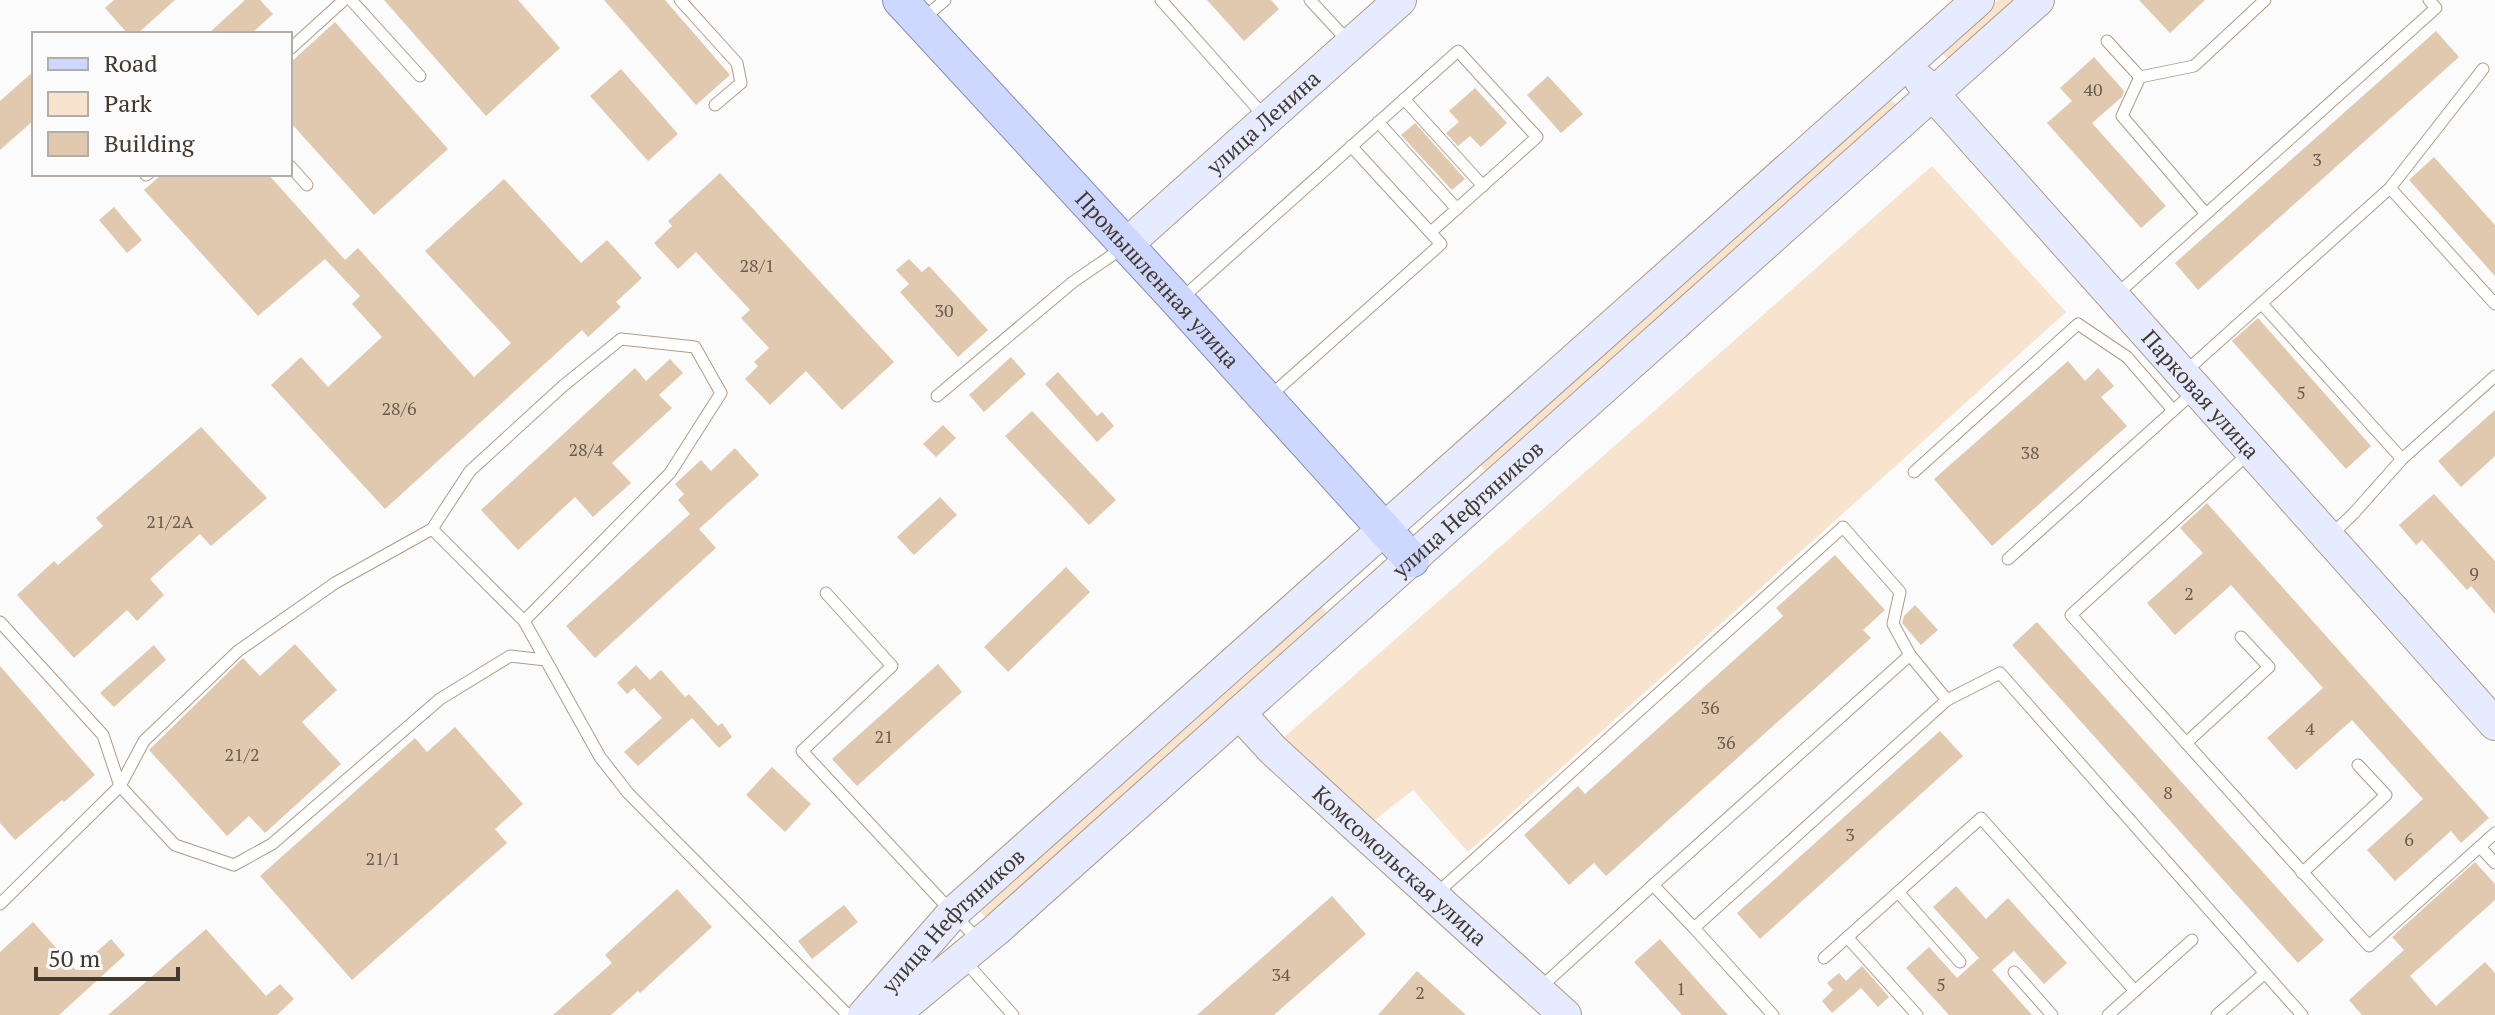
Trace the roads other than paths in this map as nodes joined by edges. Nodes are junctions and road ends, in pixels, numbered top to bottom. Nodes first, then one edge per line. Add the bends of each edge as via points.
1 (344, 0) edge
2 (351, 0) edge
3 (680, 0) edge
4 (1161, 0) edge
5 (1310, 0) edge
6 (1978, 0) edge
7 (2038, 0) edge
8 (2265, 0) edge
9 (2429, 0) edge
10 (1389, 5) edge
11 (921, 7) edge
12 (2107, 41) dead end
13 (1351, 44) junction
14 (292, 47) edge
15 (1906, 64) junction
16 (2483, 69) dead end
17 (420, 76) dead end
18 (2140, 77) junction
19 (1934, 95) junction
20 (1404, 99) junction
21 (715, 105) dead end
22 (1267, 119) junction
23 (1378, 122) junction
24 (1351, 146) junction
25 (292, 168) edge
26 (307, 185) dead end
27 (1483, 186) junction
28 (2390, 188) junction
29 (1457, 209) junction
30 (2206, 214) junction
31 (1431, 232) junction
32 (1126, 245) junction
33 (2114, 297) junction
34 (1178, 301) junction
35 (2262, 304) junction
36 (2495, 304) edge
37 (2495, 376) edge
38 (2184, 391) junction
39 (937, 396) dead end
40 (1267, 399) junction
41 (2251, 451) junction
42 (2402, 459) junction
43 (1914, 472) dead end
44 (432, 529) junction
45 (1384, 529) junction
46 (2328, 537) junction
47 (2008, 559) dead end
48 (1412, 560) junction
49 (826, 593) dead end
50 (524, 621) junction
51 (0, 622) edge
52 (2241, 637) dead end
53 (1910, 655) junction
54 (546, 660) junction
55 (1947, 700) junction
56 (1239, 713) junction
57 (2495, 724) edge
58 (2186, 743) junction
59 (2358, 765) dead end
60 (120, 786) junction
61 (2495, 833) edge
62 (2480, 847) junction
63 (2495, 863) edge
64 (2302, 873) junction
65 (1653, 885) junction
66 (1898, 892) junction
67 (1434, 896) junction
68 (0, 904) edge
69 (953, 913) junction
70 (1694, 928) junction
71 (1847, 937) junction
72 (2192, 940) dead end
73 (972, 951) junction
74 (1824, 958) dead end
75 (1960, 962) dead end
76 (2014, 972) dead end
77 (2265, 973) junction
78 (2135, 991) junction
79 (1547, 1002) edge
80 (848, 1015) edge
81 (864, 1015) edge
82 (893, 1015) edge
83 (1013, 1015) edge
84 (1773, 1015) edge
85 (1917, 1015) edge
86 (2052, 1015) edge
87 (2108, 1015) edge
88 (2217, 1015) edge
89 (2302, 1015) edge

1 - 14 lane
2 - 17 lane
3 - 21 lane via 737,63 741,83
4 - 22 lane
5 - 13 lane
6 - 15 main road, улица Нефтяников
7 - 19 main road, улица Нефтяников
8 - 18 lane via 2194,66
9 - 30 lane via 2436,8
10 - 13 main road, улица Ленина
11 - 32 main road, Промышленная улица
12 - 18 lane
13 - 22 main road, улица Ленина
15 - 19 main road, Парковая улица
15 - 45 main road, улица Нефтяников
16 - 28 lane
18 - 30 lane via 2122,116
19 - 33 main road, Парковая улица
19 - 48 main road, улица Нефтяников
20 - 23 lane
20 - 27 lane
20 - 27 lane via 1458,51 1537,137
22 - 32 main road, улица Ленина
23 - 24 lane
23 - 29 lane
24 - 31 lane
24 - 34 lane
25 - 26 lane
27 - 29 lane
28 - 35 lane
28 - 36 lane
29 - 31 lane
30 - 33 lane
31 - 40 lane via 1441,244
32 - 34 main road, Промышленная улица
32 - 39 lane via 1073,282
33 - 38 main road, Парковая улица
34 - 40 main road, Промышленная улица
35 - 38 lane
35 - 42 lane
37 - 42 lane
38 - 41 main road, Парковая улица
38 - 43 lane via 2078,324
38 - 47 lane
40 - 45 main road, Промышленная улица
41 - 46 main road, Парковая улица
41 - 58 lane via 2071,615
42 - 46 lane
44 - 50 lane
44 - 50 lane via 470,471 621,339 695,347 721,393 670,473
44 - 60 lane via 335,583 238,651 144,741
45 - 48 main road, Промышленная улица
45 - 69 main road, улица Нефтяников
46 - 57 main road, Парковая улица
48 - 56 main road, улица Нефтяников
49 - 69 lane via 892,666 802,751
50 - 54 lane
51 - 60 lane via 103,735
52 - 58 lane via 2269,667
53 - 55 lane
53 - 65 lane
53 - 67 lane via 1893,624 1900,592 1843,527
54 - 60 lane via 510,656 440,699 272,844 234,865 175,845
54 - 80 lane via 600,757 628,793
55 - 70 lane
55 - 77 lane via 2000,673
56 - 67 main road, Комсомольская улица
56 - 73 main road, улица Нефтяников
58 - 64 lane
59 - 64 lane via 2386,795
60 - 68 lane
61 - 62 lane
62 - 63 lane
62 - 64 lane via 2369,946
65 - 70 lane
65 - 79 lane
66 - 71 lane
66 - 75 lane
66 - 78 lane via 1981,818
67 - 79 main road, Комсомольская улица
69 - 73 lane
69 - 81 main road, улица Нефтяников
70 - 84 lane
71 - 74 lane
71 - 85 lane
72 - 78 lane
73 - 82 main road, улица Нефтяников
73 - 83 lane
76 - 86 lane
77 - 88 lane
77 - 89 lane
78 - 87 lane

